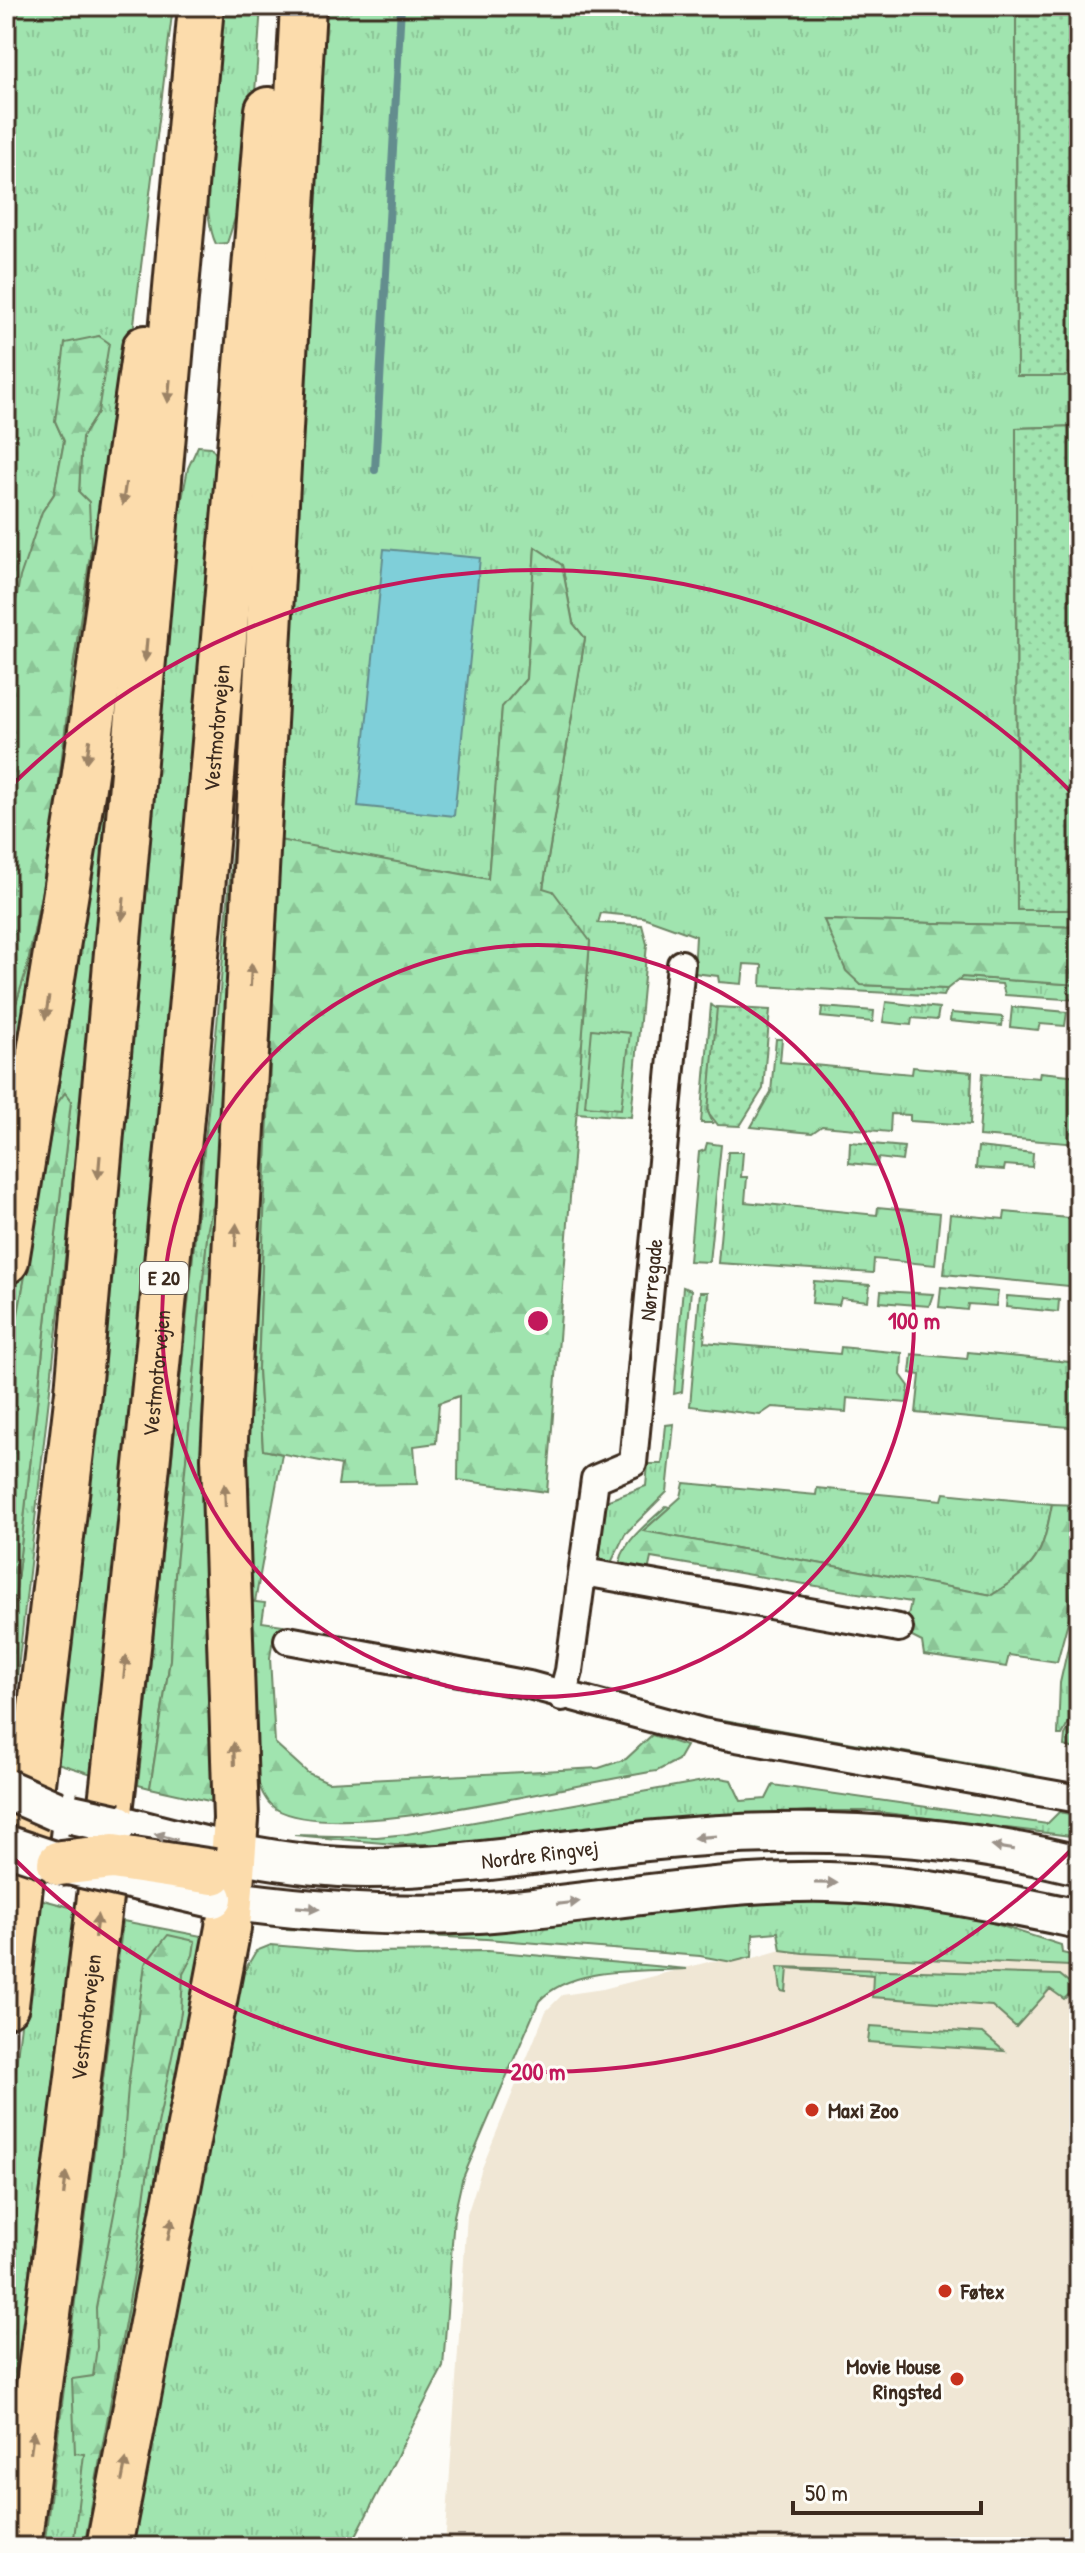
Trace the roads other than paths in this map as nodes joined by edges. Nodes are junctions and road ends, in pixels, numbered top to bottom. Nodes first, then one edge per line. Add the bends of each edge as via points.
1 (201, 6) edge
2 (277, 6) edge
3 (303, 6) edge
4 (198, 58) junction
5 (681, 964) dead end
6 (6, 1261) edge
7 (584, 1572) junction
8 (899, 1628) dead end
9 (288, 1640) dead end
10 (562, 1697) junction
11 (6, 1789) edge
12 (1079, 1799) edge
13 (236, 1803) junction
14 (56, 1811) junction
15 (6, 1812) edge
16 (6, 1845) edge
17 (468, 1860) junction
18 (60, 1863) joint
19 (1079, 1865) edge
20 (223, 1874) junction
21 (1079, 1919) edge
22 (6, 2005) edge
23 (18, 2547) edge
24 (109, 2547) edge

1 - 4 highway
23 -> 2 highway, Vestmotorvejen / E 20 via 113,1778 151,1419
13 -> 3 highway via 224,1458
4 -> 6 highway via 151,302 83,787
4 -> 22 highway via 78,1392
5 - 7 street, Nørregade via 633,1463 595,1479
7 - 8 street
7 - 10 street, Nørregade
9 - 10 street via 529,1685
10 - 12 street via 702,1732
11 - 14 street, Nordre Ringvej, bridge
13 - 17 street via 245,1821 271,1838
13 - 20 highway
14 - 15 street
20 -> 14 street, Nordre Ringvej, bridge
16 - 18 street, bridge
19 -> 17 street, Nordre Ringvej via 1010,1848 904,1835 783,1832
17 - 20 street, Nordre Ringvej
18 - 20 highway, bridge via 113,1857
20 -> 21 street, Nordre Ringvej via 369,1914 500,1911 704,1887 828,1882 938,1891
24 -> 20 highway

